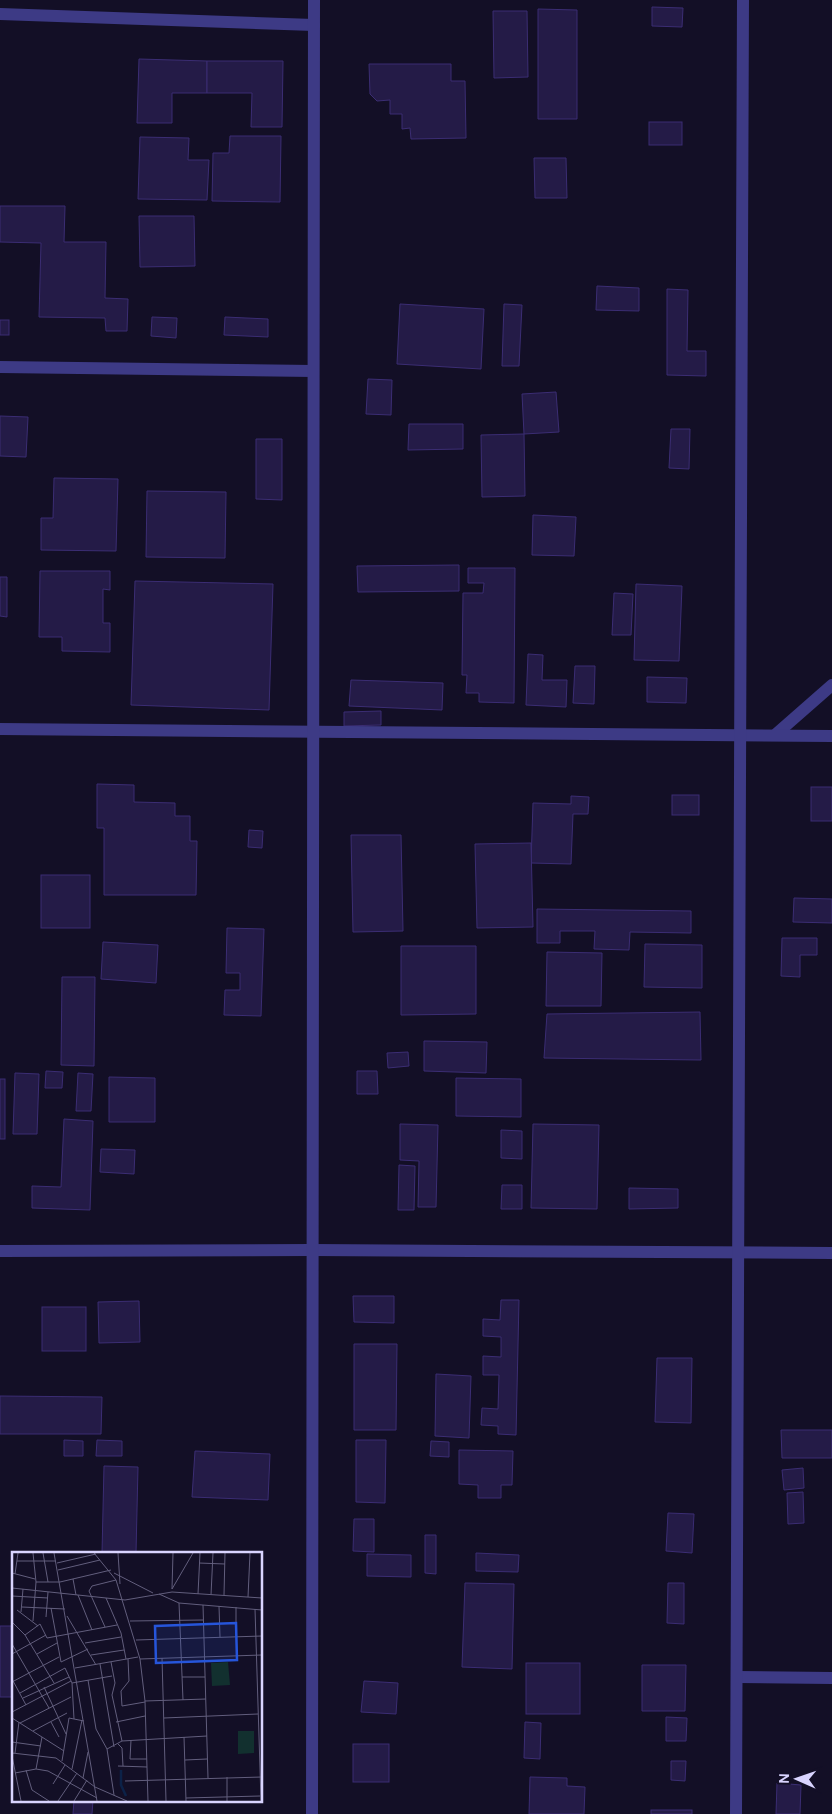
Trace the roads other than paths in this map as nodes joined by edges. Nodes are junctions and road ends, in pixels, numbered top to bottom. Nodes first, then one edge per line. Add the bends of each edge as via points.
1 (314, 0) edge
2 (743, 0) edge
3 (0, 14) edge
4 (314, 25) junction
5 (0, 367) edge
6 (313, 371) junction
7 (832, 685) edge
8 (0, 729) edge
9 (313, 731) junction
10 (741, 734) junction
11 (775, 735) junction
12 (832, 736) edge
13 (312, 1250) junction
14 (0, 1251) edge
15 (739, 1252) junction
16 (832, 1253) edge
17 (737, 1677) junction
18 (832, 1678) edge
19 (312, 1814) edge
20 (736, 1814) edge

1 - 4 street
2 - 10 street
3 - 4 street
4 - 6 street
5 - 6 street
6 - 9 street
7 - 11 street
8 - 9 street
9 - 10 street
9 - 13 street
10 - 11 street
10 - 15 street
11 - 12 street
13 - 14 street
13 - 15 street
13 - 19 street
15 - 16 street
15 - 17 street
17 - 18 street
17 - 20 street

